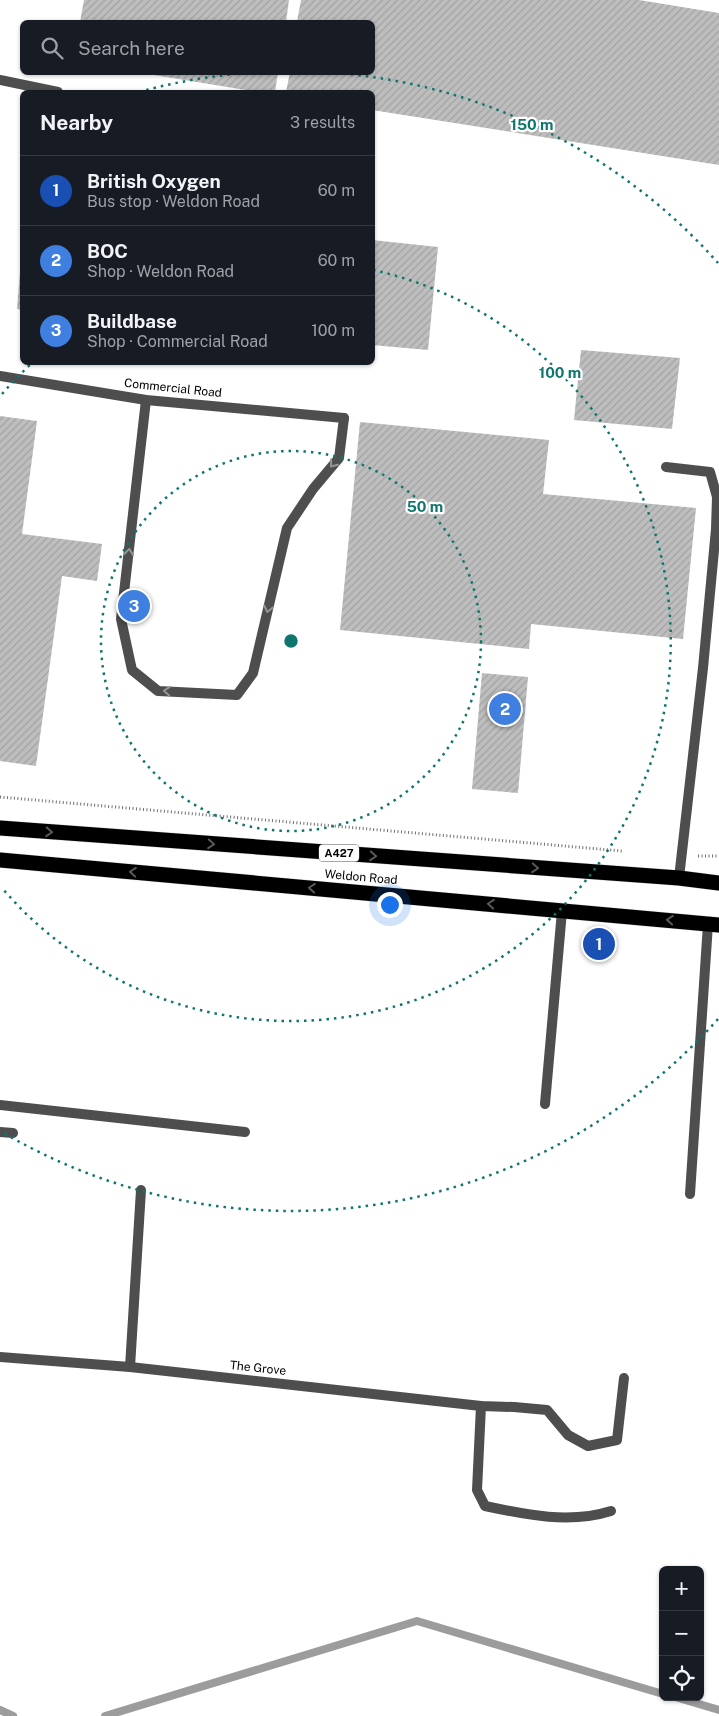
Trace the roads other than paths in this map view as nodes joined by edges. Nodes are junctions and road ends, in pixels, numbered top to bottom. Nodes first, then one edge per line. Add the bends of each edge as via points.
1 (0, 80) edge
2 (48, 90) edge
3 (0, 376) edge
4 (146, 400) junction
5 (666, 468) dead end
6 (0, 828) edge
7 (0, 860) edge
8 (678, 878) junction
9 (719, 883) edge
10 (562, 911) junction
11 (714, 924) edge
12 (0, 1104) edge
13 (545, 1104) dead end
14 (0, 1132) edge
15 (245, 1132) dead end
16 (13, 1133) dead end
17 (141, 1190) dead end
18 (690, 1194) dead end
19 (0, 1357) edge
20 (130, 1366) junction
21 (624, 1378) dead end
22 (480, 1406) junction
23 (611, 1511) dead end

1 - 2 street
3 - 4 street, Commercial Road
4 -> 4 street, Commercial Road via 344,418 339,458 287,528 253,674 236,695 158,691 132,670 121,619
5 - 8 street via 710,472 717,497 703,668
6 -> 8 highway, Weldon Road / A427
10 -> 7 highway, Weldon Road
8 - 9 highway, Weldon Road / A427
11 -> 10 highway, Weldon Road
10 - 13 street
11 - 18 street
12 - 15 street
14 - 16 street
17 - 20 street
19 - 20 street, The Grove
20 - 22 street, The Grove
21 - 22 street, The Grove via 618,1440 588,1446 568,1435 547,1410
22 - 23 street via 477,1490 486,1506 570,1518

